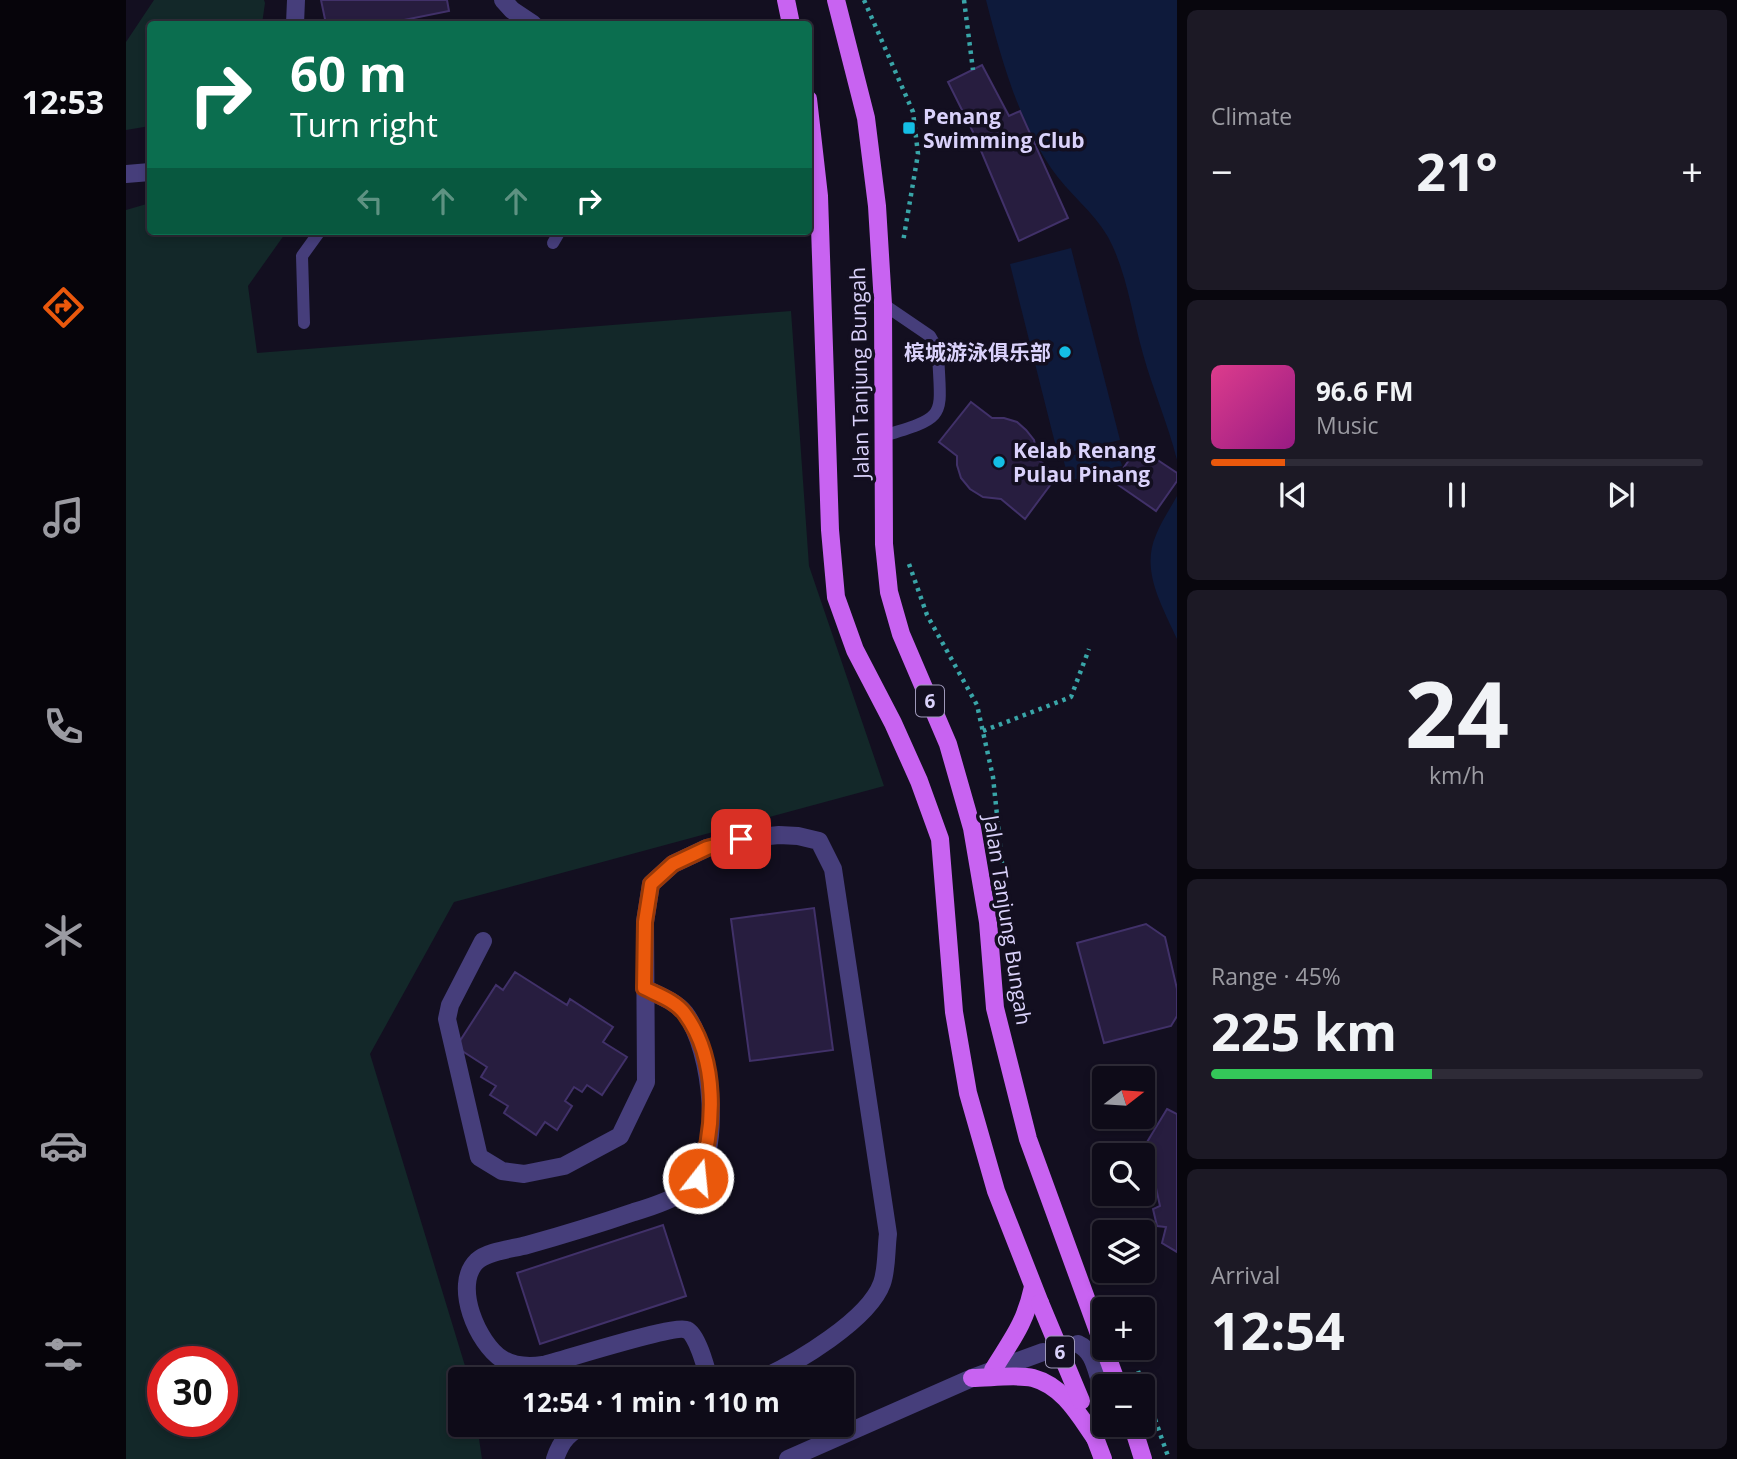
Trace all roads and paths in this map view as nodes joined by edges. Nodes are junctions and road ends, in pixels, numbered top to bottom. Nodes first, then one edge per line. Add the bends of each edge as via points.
1 (296, 0) edge
2 (503, 0) edge
3 (786, 0) edge
4 (836, 0) edge
5 (864, 0) edge
6 (964, 0) edge
7 (295, 21) edge
8 (528, 21) edge
9 (790, 21) edge
10 (973, 70) dead end
11 (812, 134) edge
12 (147, 172) edge
13 (126, 174) edge
14 (317, 235) edge
15 (557, 235) edge
16 (553, 243) dead end
17 (902, 254) dead end
18 (883, 304) junction
19 (304, 323) dead end
20 (883, 436) junction
21 (906, 554) dead end
22 (1088, 649) dead end
23 (983, 731) junction
24 (1003, 871) dead end
25 (483, 941) dead end
26 (644, 988) junction
27 (1036, 1295) junction
28 (1078, 1344) dead end
29 (1043, 1352) dead end
30 (1133, 1360) edge
31 (529, 1367) edge
32 (529, 1367) edge
33 (705, 1367) edge
34 (781, 1367) edge
35 (993, 1370) junction
36 (1098, 1374) edge
37 (1114, 1374) edge
38 (972, 1378) junction
39 (566, 1437) edge
40 (1136, 1437) edge
41 (1095, 1438) junction
42 (555, 1459) edge
43 (788, 1459) edge
44 (1103, 1459) edge
45 (1143, 1459) edge
46 (1169, 1459) edge

1 - 7 street
2 - 8 street
3 - 9 main road
4 - 18 main road, Jalan Tanjung Bungah / 6 via 866,118
5 - 17 path via 913,112 918,154
6 - 10 path
11 - 27 main road, Jalan Tanjung Bungah / 6 via 819,196 836,597 855,650 919,781 940,839 954,1012 968,1093 996,1191
12 - 13 street
14 - 19 lane via 302,256
15 - 16 lane
18 - 20 main road, Jalan Tanjung Bungah / 6
18 - 20 lane via 935,342 940,407 932,419
20 - 37 main road, Jalan Tanjung Bungah / 6 via 889,592 901,634 948,744 972,828 988,922 995,1008 1028,1139
21 - 23 path via 927,615 977,705
22 - 23 path via 1071,697
23 - 24 path
25 - 26 street via 447,1019 479,1157 502,1171 524,1174 564,1167 620,1136 646,1082
26 - 32 street via 685,1014 701,1049 711,1095 706,1155 698,1178 687,1189 651,1207 483,1257 469,1272 466,1301 492,1350 513,1364
26 - 34 street via 651,884 673,864 741,839 779,835 819,841 833,869 888,1234 882,1283 864,1311
27 - 35 main road
27 - 41 main road, Jalan Tanjung Bungah / 6, bridge
28 - 36 street via 1090,1354
29 - 35 street
30 - 46 path
31 - 33 street via 685,1329 696,1340
35 - 38 street
38 - 41 main road via 1032,1378 1043,1383 1072,1404
38 - 43 street
39 - 42 street
40 - 45 main road
41 - 44 main road, Jalan Tanjung Bungah / 6

